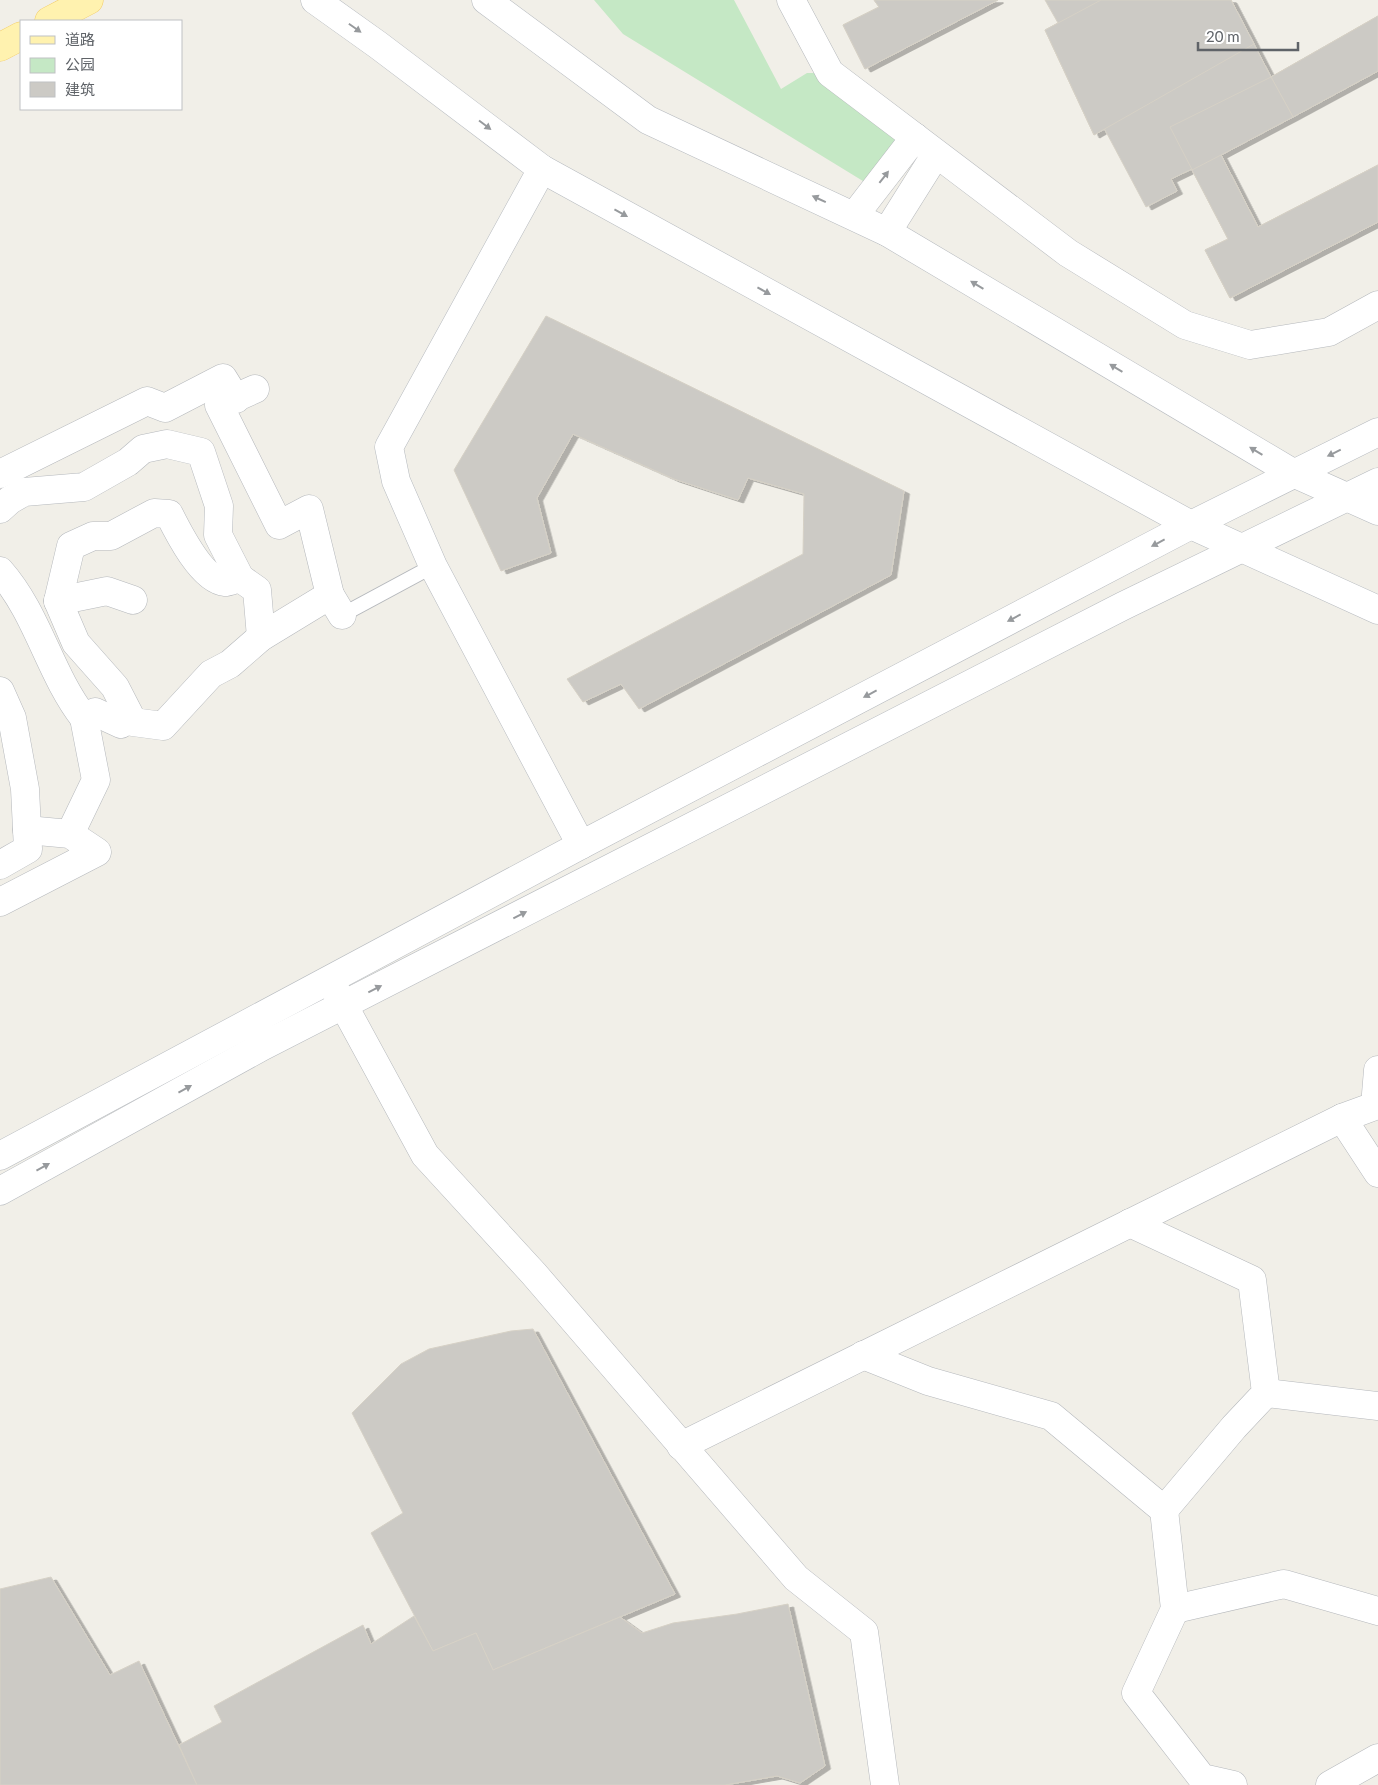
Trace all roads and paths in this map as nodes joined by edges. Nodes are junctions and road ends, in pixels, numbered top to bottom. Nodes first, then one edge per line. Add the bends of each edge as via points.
1 (89, 0) edge
2 (315, 0) edge
3 (486, 0) edge
4 (791, 0) edge
5 (51, 20) edge
6 (20, 37) edge
7 (0, 47) edge
8 (915, 138) junction
9 (936, 154) junction
10 (542, 169) junction
11 (854, 216) junction
12 (887, 232) junction
13 (1378, 305) edge
14 (1378, 432) edge
15 (1293, 473) junction
16 (0, 474) edge
17 (1378, 482) edge
18 (1348, 497) junction
19 (0, 510) edge
20 (1378, 511) edge
21 (1191, 525) junction
22 (1242, 548) junction
23 (433, 566) junction
24 (0, 571) edge
25 (240, 578) junction
26 (133, 600) dead end
27 (58, 601) junction
28 (336, 605) junction
29 (1378, 610) edge
30 (261, 637) junction
31 (0, 691) edge
32 (130, 717) junction
33 (84, 718) junction
34 (27, 830) junction
35 (70, 834) junction
36 (582, 845) junction
37 (0, 865) edge
38 (0, 902) edge
39 (330, 980) junction
40 (344, 1005) junction
41 (1378, 1070) edge
42 (1342, 1118) junction
43 (0, 1156) edge
44 (1378, 1173) edge
45 (0, 1191) edge
46 (1130, 1223) junction
47 (863, 1355) junction
48 (1266, 1393) junction
49 (1378, 1406) edge
50 (681, 1446) junction
51 (1164, 1510) junction
52 (1175, 1609) junction
53 (1378, 1611) edge
54 (1378, 1758) edge
55 (885, 1785) edge
56 (1232, 1785) edge
57 (1330, 1785) edge

1 - 5 main road
2 -> 10 street
11 -> 3 street via 648,120
4 - 8 street via 830,73
6 - 7 main road
8 - 9 street
11 -> 8 street
9 - 12 street
9 - 13 street via 1068,253 1185,325 1250,346 1329,332
10 -> 21 street
10 - 23 street via 389,447 396,481
11 - 12 street
15 -> 12 street
14 -> 15 street
15 - 18 street
15 - 21 street
16 - 28 street via 147,401 165,408 223,378 245,394 219,405 279,525 309,509
17 - 18 street
18 - 20 street
18 - 22 street
19 - 25 street via 24,492 84,487 144,449 167,444 201,452 219,506 218,535
21 - 22 street
21 -> 36 street
22 - 29 street
40 -> 22 street via 1114,610
23 - 28 lane
23 - 36 street
24 - 33 street via 13,586 70,700
25 - 27 street via 225,582 213,578 198,562 169,514 154,513 111,536 93,536 71,546
25 - 30 street via 257,590
26 - 27 street via 107,590
27 - 32 street via 76,643 115,687
28 - 30 street
30 - 32 street via 230,664 211,674 163,726 133,722
31 - 34 street via 12,718 25,789
32 - 33 street via 121,724 95,712
33 - 35 street via 96,780
34 - 35 street
34 - 37 street via 28,850
35 - 38 street via 97,852
36 - 39 street
39 - 40 street
39 - 43 street
45 -> 40 street
40 - 50 street via 425,1155 534,1274
41 - 42 street via 1375,1106
42 - 44 street
42 - 46 street
46 - 47 street
46 - 48 street via 1252,1280
47 - 50 street
47 - 51 street via 928,1381 1052,1416
48 - 49 street
48 - 51 street
50 - 55 street via 796,1578 864,1632
51 - 52 street
52 - 53 street via 1284,1584
52 - 56 street via 1136,1693 1202,1778
54 - 57 street

